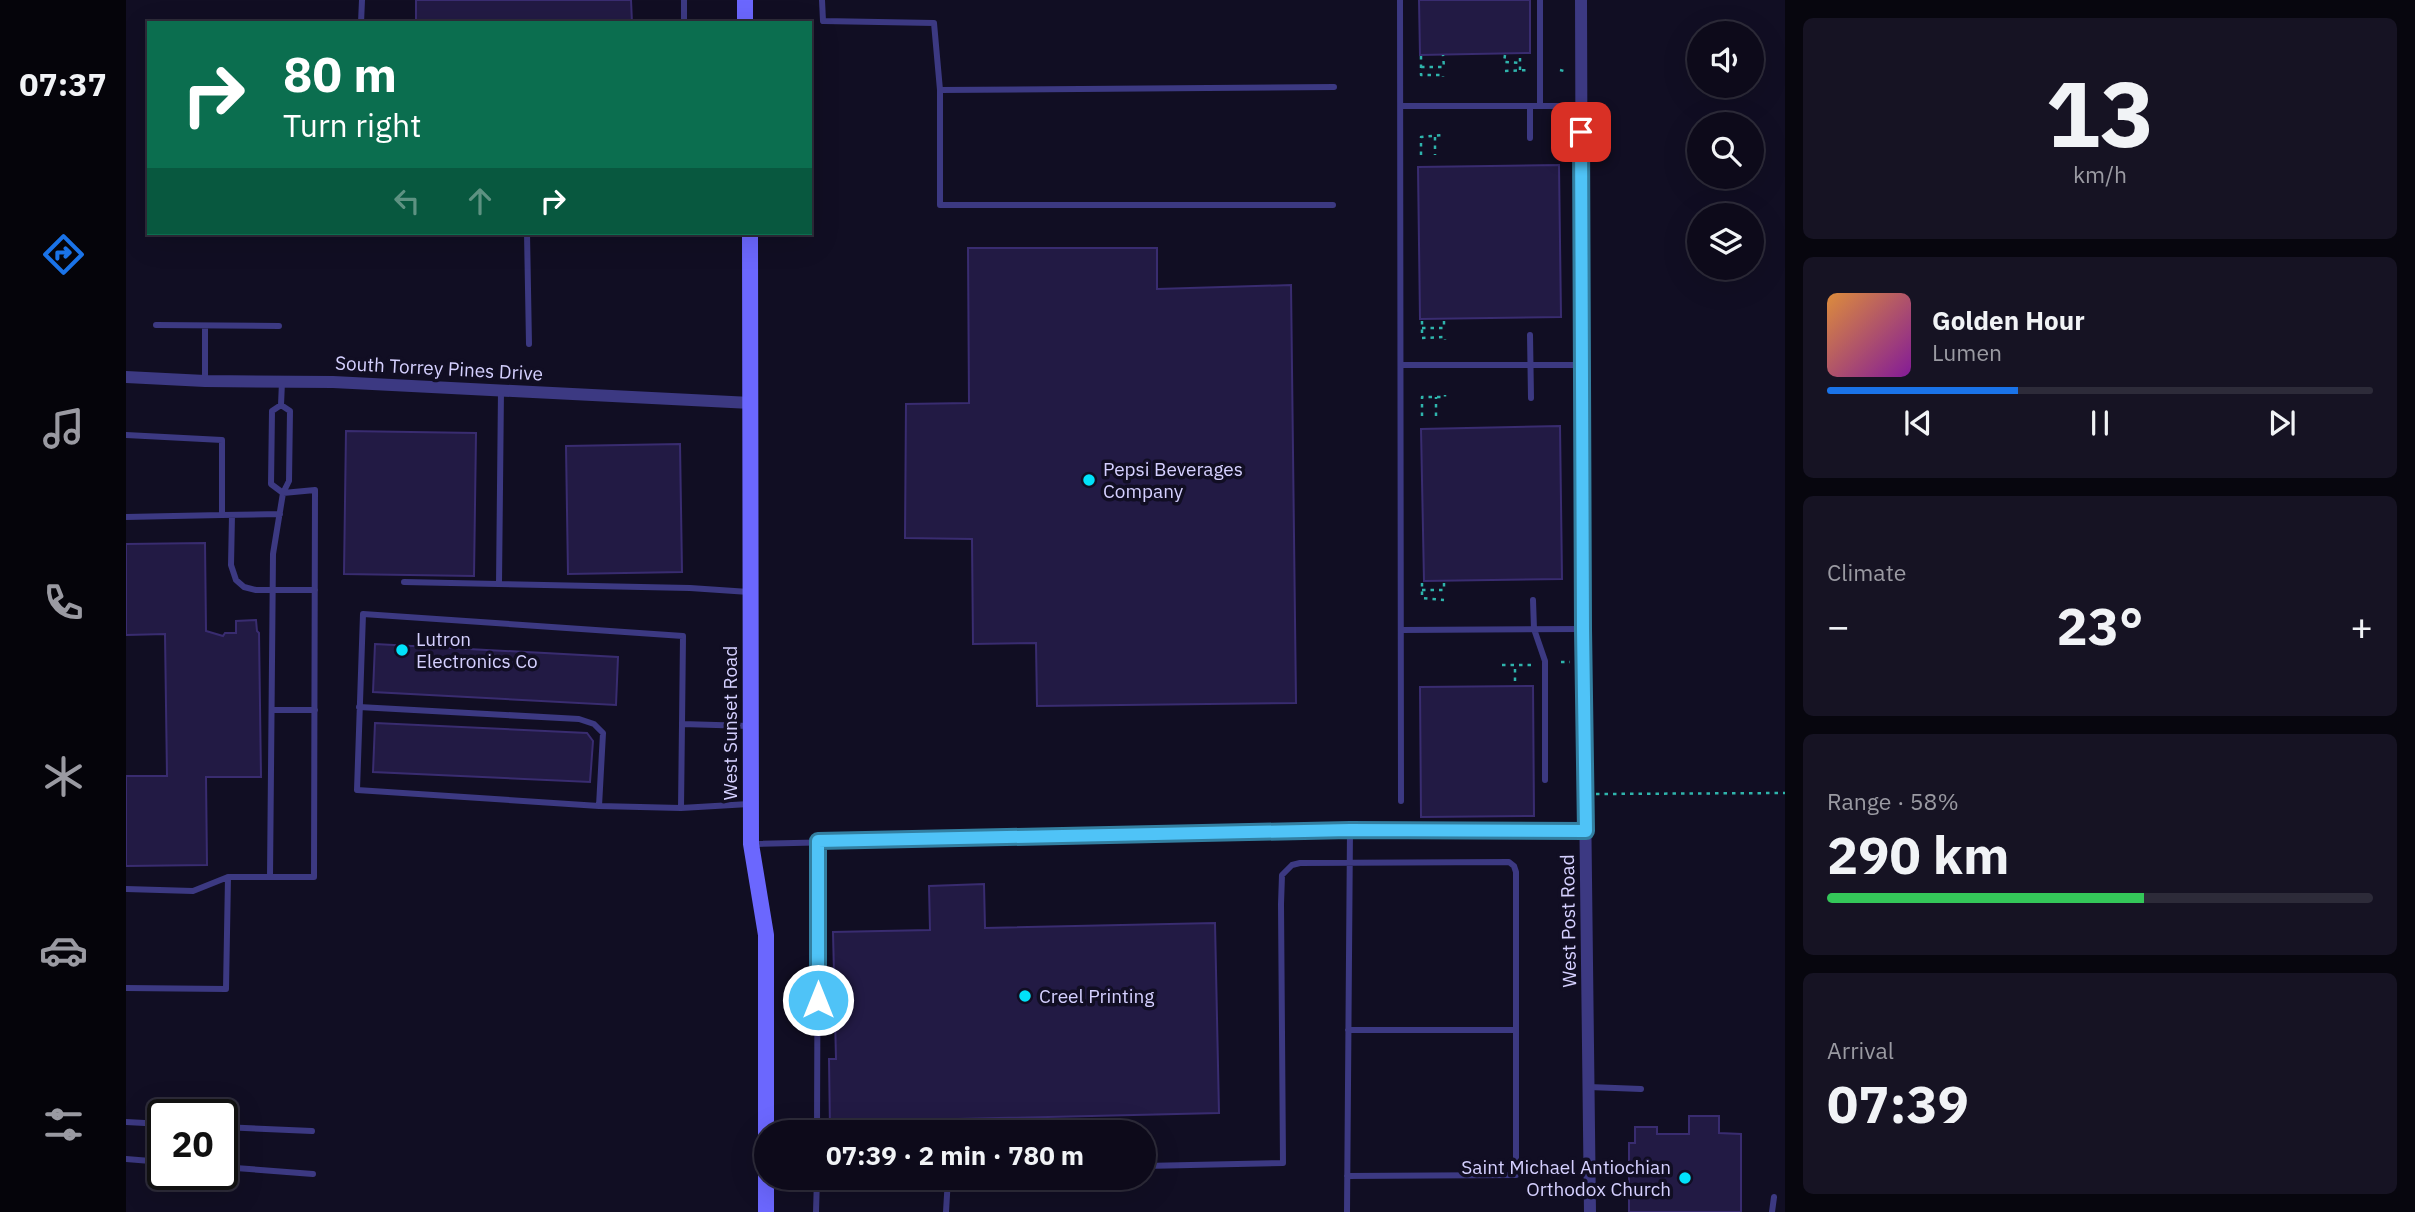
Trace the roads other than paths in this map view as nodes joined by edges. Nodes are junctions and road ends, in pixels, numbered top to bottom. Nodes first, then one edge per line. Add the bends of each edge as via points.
1 (362, 0) edge
2 (684, 0) edge
3 (745, 0) edge
4 (822, 0) edge
5 (1400, 0) edge
6 (1540, 0) edge
7 (1581, 0) edge
8 (361, 21) edge
9 (684, 21) edge
10 (745, 21) edge
11 (1334, 87) dead end
12 (940, 90) junction
13 (1401, 106) junction
14 (1530, 106) junction
15 (1540, 106) junction
16 (1581, 106) junction
17 (1530, 138) dead end
18 (1333, 205) dead end
19 (527, 235) edge
20 (750, 235) edge
21 (156, 325) dead end
22 (205, 326) junction
23 (279, 326) dead end
24 (1530, 335) dead end
25 (529, 344) dead end
26 (1401, 365) junction
27 (1531, 365) junction
28 (1582, 365) junction
29 (126, 377) edge
30 (205, 381) junction
31 (282, 382) junction
32 (501, 390) junction
33 (1531, 398) dead end
34 (751, 402) junction
35 (281, 405) junction
36 (126, 435) edge
37 (283, 493) junction
38 (280, 514) junction
39 (222, 515) junction
40 (232, 515) junction
41 (126, 517) edge
42 (404, 582) dead end
43 (499, 584) junction
44 (273, 589) junction
45 (315, 590) junction
46 (751, 592) junction
47 (1533, 600) dead end
48 (1534, 629) junction
49 (1583, 629) junction
50 (1401, 630) junction
51 (359, 707) junction
52 (272, 710) junction
53 (314, 710) junction
54 (682, 724) junction
55 (751, 726) junction
56 (1545, 780) dead end
57 (1401, 802) dead end
58 (751, 803) junction
59 (599, 806) junction
60 (681, 808) junction
61 (1350, 830) junction
62 (1586, 831) junction
63 (818, 841) junction
64 (751, 844) junction
65 (1349, 862) junction
66 (228, 877) junction
67 (270, 877) junction
68 (126, 889) edge
69 (126, 988) edge
70 (1348, 1030) junction
71 (1516, 1030) junction
72 (1589, 1087) junction
73 (1641, 1089) dead end
74 (817, 1120) edge
75 (126, 1122) edge
76 (147, 1123) edge
77 (238, 1128) edge
78 (312, 1131) dead end
79 (126, 1159) edge
80 (147, 1161) edge
81 (1156, 1167) edge
82 (238, 1168) edge
83 (313, 1174) dead end
84 (1347, 1176) junction
85 (817, 1190) edge
86 (947, 1190) edge
87 (1774, 1197) dead end
88 (766, 1212) edge
89 (816, 1212) edge
90 (946, 1212) edge
91 (1347, 1212) edge
92 (1590, 1212) edge
93 (1772, 1212) edge

1 - 8 lane
2 - 9 lane
3 - 10 main road
4 - 12 lane via 822,21 933,23
5 - 13 lane
6 - 15 lane
7 - 16 street, West Post Road
11 - 12 lane
12 - 18 lane via 940,205
13 - 14 lane
13 - 26 lane
14 - 15 lane
14 - 17 lane
15 - 16 lane
16 - 28 street, West Post Road
19 - 25 lane
20 - 34 main road, West Sunset Road
21 - 22 lane
22 - 23 lane
22 - 30 lane
24 - 27 lane
26 - 27 lane
26 - 50 lane
27 - 28 lane
27 - 33 lane
28 - 49 street, West Post Road
29 - 30 street, South Torrey Pines Drive
30 - 31 street, South Torrey Pines Drive
31 - 32 street, South Torrey Pines Drive
31 - 35 lane
32 - 34 street, South Torrey Pines Drive
32 - 43 lane
34 - 46 main road, West Sunset Road
35 - 37 lane via 290,411 289,481
35 - 37 lane via 272,411 271,484
36 - 39 lane via 222,440
37 - 38 lane
37 - 45 lane via 315,490
38 - 40 lane
38 - 44 lane
39 - 40 lane
39 - 41 lane
40 - 44 lane via 231,565 236,580 256,590
42 - 43 lane
43 - 46 lane
44 - 45 lane
44 - 52 lane
45 - 53 lane
46 - 55 main road, West Sunset Road
47 - 48 lane
48 - 49 lane
48 - 50 lane
48 - 56 lane via 1545,661
49 - 62 street, West Post Road
50 - 57 lane
51 - 54 lane via 363,614 683,636
51 - 59 lane via 594,723 603,733
51 - 59 lane via 357,790
52 - 53 lane
52 - 67 lane
53 - 67 lane via 314,877
54 - 55 lane
54 - 60 lane
55 - 58 main road, West Sunset Road
58 - 60 lane
58 - 64 main road, West Sunset Road
59 - 60 lane
61 - 62 lane
61 - 63 lane
61 - 65 lane
62 - 72 street, West Post Road
63 - 64 lane
63 - 74 lane
64 - 88 main road, West Sunset Road via 766,935
65 - 70 lane
65 - 71 lane via 1509,862 1514,866
65 - 81 lane via 1300,863 1282,875 1283,1163
66 - 67 lane
66 - 68 lane via 193,891
66 - 69 lane via 226,989
70 - 71 lane
70 - 84 lane
71 - 84 lane via 1516,1175
72 - 73 lane
72 - 92 street, West Post Road
75 - 76 lane
77 - 78 lane
79 - 80 lane
82 - 83 lane
84 - 91 lane
85 - 89 lane
86 - 90 lane
87 - 93 lane

